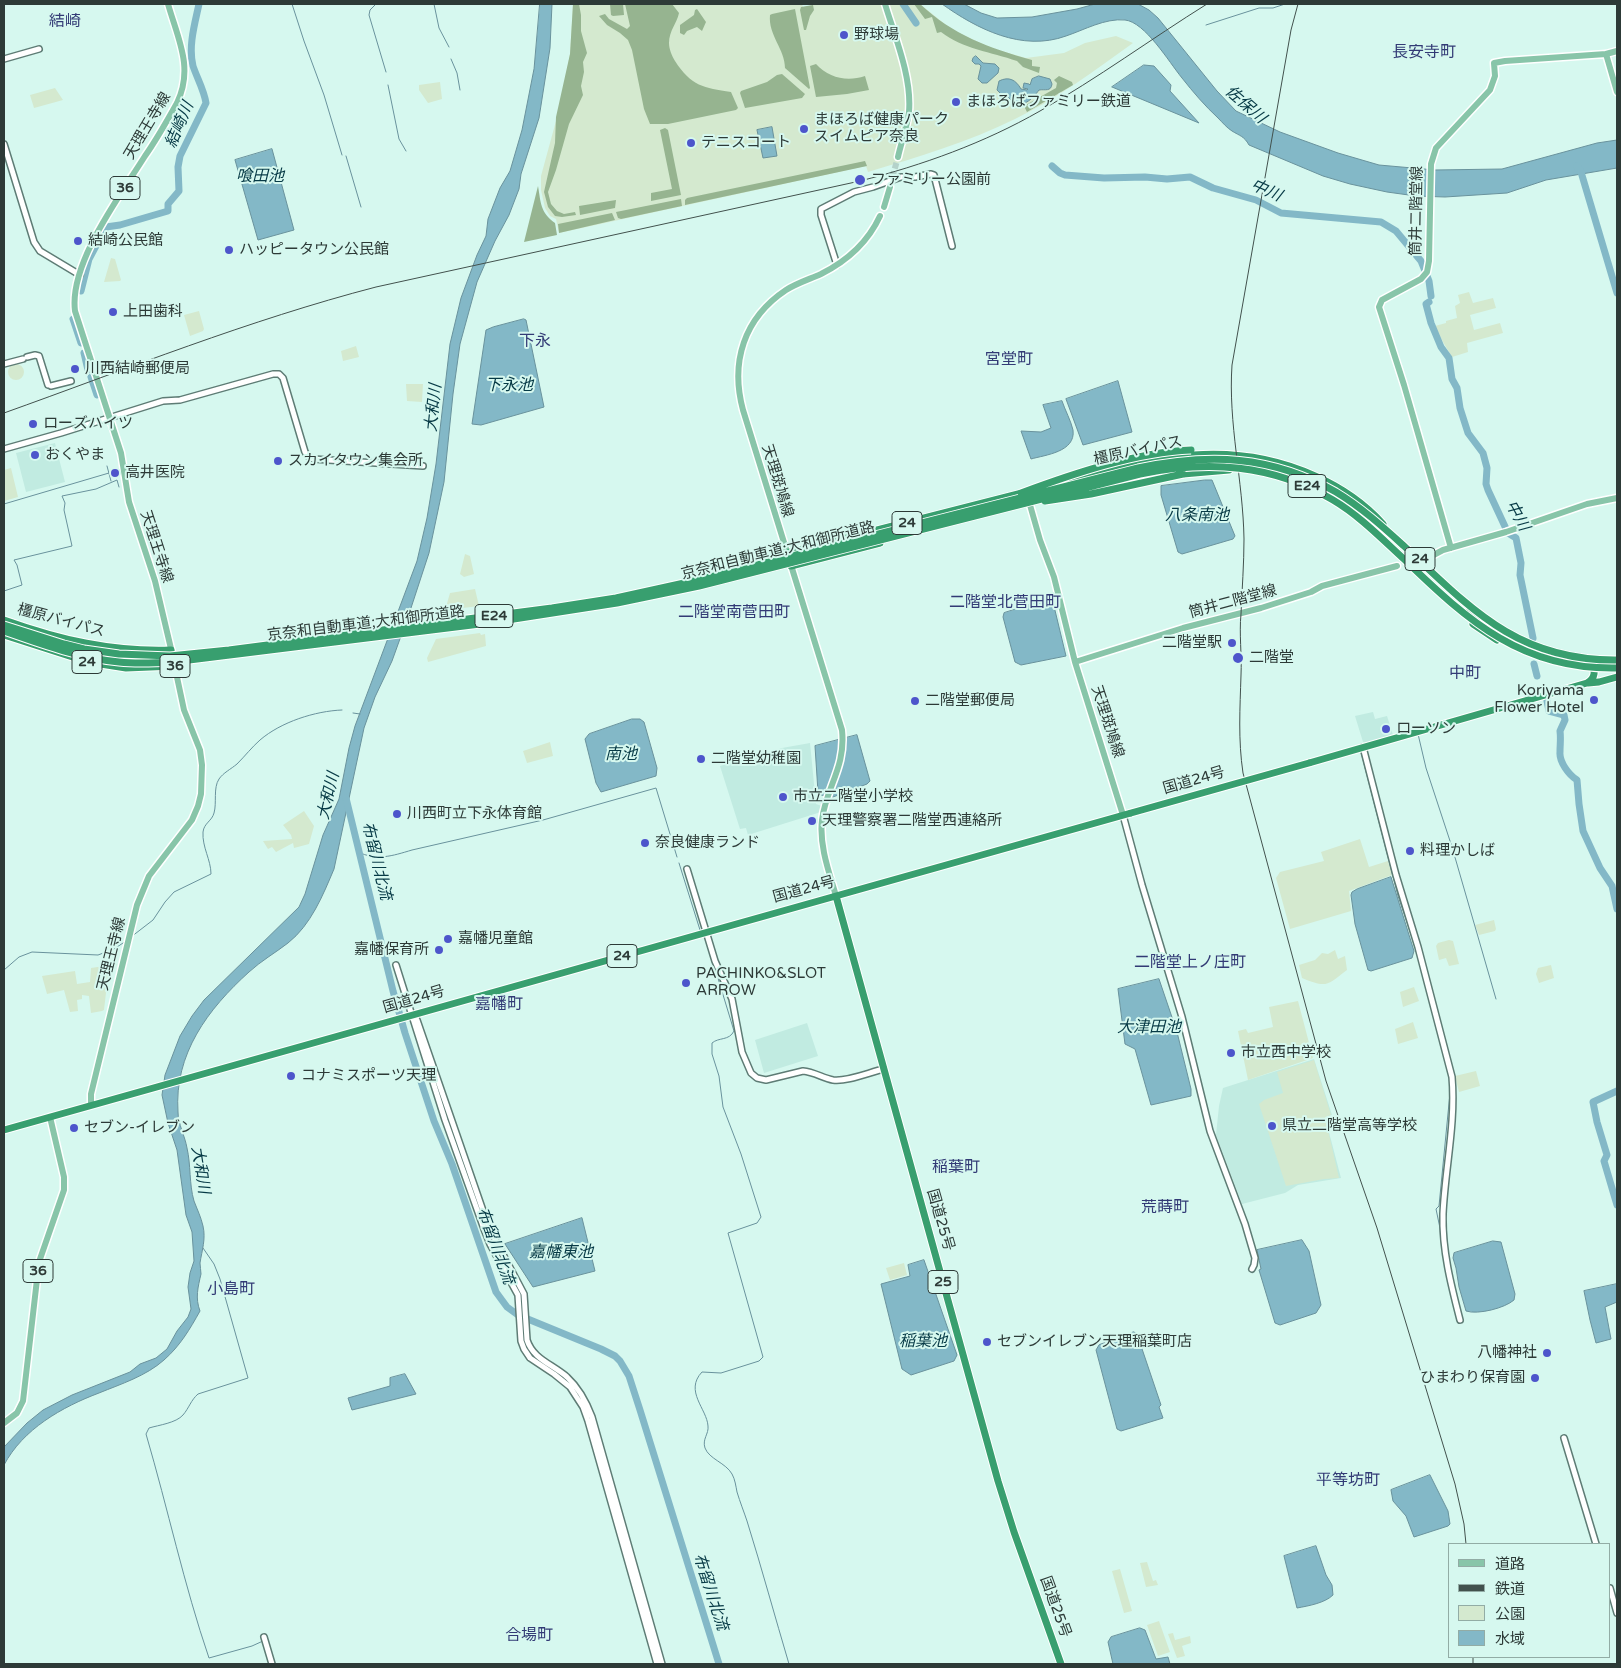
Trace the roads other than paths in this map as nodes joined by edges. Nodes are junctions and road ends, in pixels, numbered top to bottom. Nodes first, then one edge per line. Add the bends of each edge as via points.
1 (168, 4) edge
2 (885, 4) edge
3 (39, 49) dead end
4 (1617, 51) edge
5 (1606, 54) junction
6 (4, 59) edge
7 (1617, 92) edge
8 (4, 144) edge
9 (898, 157) tunnel mouth
10 (890, 187) tunnel mouth
11 (884, 207) dead end
12 (880, 216) dead end
13 (952, 246) dead end
14 (837, 265) junction
15 (80, 275) junction
16 (4, 364) edge
17 (71, 381) dead end
18 (109, 418) junction
19 (4, 449) edge
20 (1247, 456) junction
21 (423, 466) dead end
22 (1229, 470) junction
23 (1027, 492) junction
24 (1617, 498) edge
25 (1029, 503) junction
26 (978, 508) junction
27 (947, 522) junction
28 (1452, 548) junction
29 (787, 553) junction
30 (1426, 559) dead end
31 (791, 566) junction
32 (1397, 566) dead end
33 (4, 620) edge
34 (4, 625) edge
35 (4, 631) edge
36 (4, 635) edge
37 (171, 650) junction
38 (1617, 661) edge
39 (1075, 662) junction
40 (1592, 662) junction
41 (175, 666) junction
42 (1617, 669) edge
43 (1595, 670) junction
44 (1617, 677) edge
45 (1587, 683) junction
46 (1364, 747) junction
47 (1123, 815) junction
48 (687, 869) dead end
49 (836, 896) junction
50 (706, 932) junction
51 (396, 965) dead end
52 (410, 1015) junction
53 (884, 1069) junction
54 (91, 1105) junction
55 (50, 1117) junction
56 (4, 1130) edge
57 (1252, 1269) dead end
58 (1460, 1320) dead end
59 (523, 1328) junction
60 (4, 1423) edge
61 (1564, 1438) dead end
62 (1596, 1543) edge
63 (1611, 1592) edge
64 (1617, 1613) edge
65 (264, 1637) dead end
66 (272, 1664) edge
67 (657, 1664) edge
68 (662, 1664) edge
69 (1061, 1664) edge

1 - 15 main road, 天理王寺線 / 36 via 184,64 184,88 97,233
2 - 9 main road via 909,92 909,113
3 - 6 street
4 - 5 main road, 筒井二階堂線
5 - 7 main road
5 - 28 main road, 筒井二階堂線 via 1494,64 1495,76 1490,90 1436,148 1430,164 1429,261 1426,274 1382,300 1379,307
8 - 15 street via 34,242 40,251
10 - 11 main road
12 - 14 main road, 天理斑鳩線 via 866,239
13 - 14 street via 934,175 901,176 854,192 821,209
14 - 29 main road, 天理斑鳩線 via 788,289 764,309 744,340 737,369 742,410
15 - 18 main road, 天理王寺線 / 36 via 75,311
16 - 17 street via 40,356 49,386
18 - 19 street
18 - 21 street via 163,401 180,400 279,374 308,457
18 - 37 main road, 天理王寺線 / 36 via 121,452 129,502 155,581
20 - 23 highway, 橿原バイパス / 24 via 1210,453 1176,456
20 - 26 highway, 24, bridge via 1191,450 1154,454 1082,472
20 - 40 highway, 橿原バイパス / 24 via 1304,471 1348,494 1374,514 1467,608 1498,630 1542,651
22 - 25 highway, 橿原バイパス / 24 via 1174,471
22 - 27 highway, 24, bridge via 1148,480
22 - 43 highway, 橿原バイパス / 24 via 1276,478 1333,504 1384,538 1454,608 1507,646 1546,662
23 - 25 main road, 天理斑鳩線
23 - 29 highway, 橿原バイパス / 24
24 - 28 main road via 1587,504
25 - 31 highway, 橿原バイパス / 24
25 - 39 main road, 天理斑鳩線 via 1054,577
26 - 34 highway, 京奈和自動車道;大和御所道路 / E24, bridge via 707,578 616,598 229,650 170,656 119,654 64,644
26 - 38 highway, 京奈和自動車道;大和御所道路 / E24, bridge via 1118,472 1176,461 1232,459 1267,464 1311,479 1354,504 1465,604 1496,627 1561,654
27 - 35 highway, 京奈和自動車道;大和御所道路 / E24, bridge via 700,586 616,603 488,623 188,661 131,663 103,660 63,651
27 - 42 highway, 京奈和自動車道;大和御所道路 / E24, bridge via 1159,470 1215,465 1266,472 1334,500 1382,538 1461,612 1509,644 1559,662
28 - 30 main road
29 - 31 main road, 天理斑鳩線
31 - 49 main road, 天理斑鳩線 via 841,727 841,762 827,799 821,835
32 - 39 main road, 筒井二階堂線
33 - 37 highway, 橿原バイパス / 24 via 90,645 125,650
36 - 41 highway, 橿原バイパス / 24 via 88,662 126,668
37 - 41 main road, 天理王寺線 / 36
38 - 40 highway, 橿原バイパス / 24
39 - 47 main road, 天理斑鳩線
40 - 43 highway
41 - 54 main road, 天理王寺線 / 36 via 184,710 200,750 201,794 186,829 149,876 137,905
42 - 43 highway, 橿原バイパス / 24
43 - 45 highway
44 - 45 highway, 24
45 - 46 highway, 国道24号 / 24
46 - 47 highway, 国道24号 / 24, bridge
46 - 58 street via 1452,1077 1453,1105 1443,1215 1444,1249
47 - 49 highway, 国道24号 / 24
47 - 57 street via 1182,1017 1210,1131 1245,1224 1254,1258
48 - 50 street
49 - 50 highway, 国道24号 / 24
49 - 53 highway, 国道25号 / 25
50 - 52 highway, 国道24号 / 24
50 - 53 street via 732,999 742,1052 751,1073 757,1078 766,1080 803,1071 842,1080
51 - 52 street
52 - 54 highway, 国道24号 / 24
52 - 59 street via 480,1220 518,1295 523,1310
53 - 69 highway, 国道25号 / 25 via 998,1481
54 - 55 highway, 国道24号 / 24
55 - 56 highway, 国道24号 / 24
55 - 60 main road, 36 via 64,1190 39,1262 23,1401 16,1413
59 - 67 street via 521,1341 530,1358 563,1380 583,1407
59 - 68 street via 531,1350 568,1378 588,1405
61 - 62 street
63 - 64 street
65 - 66 street

